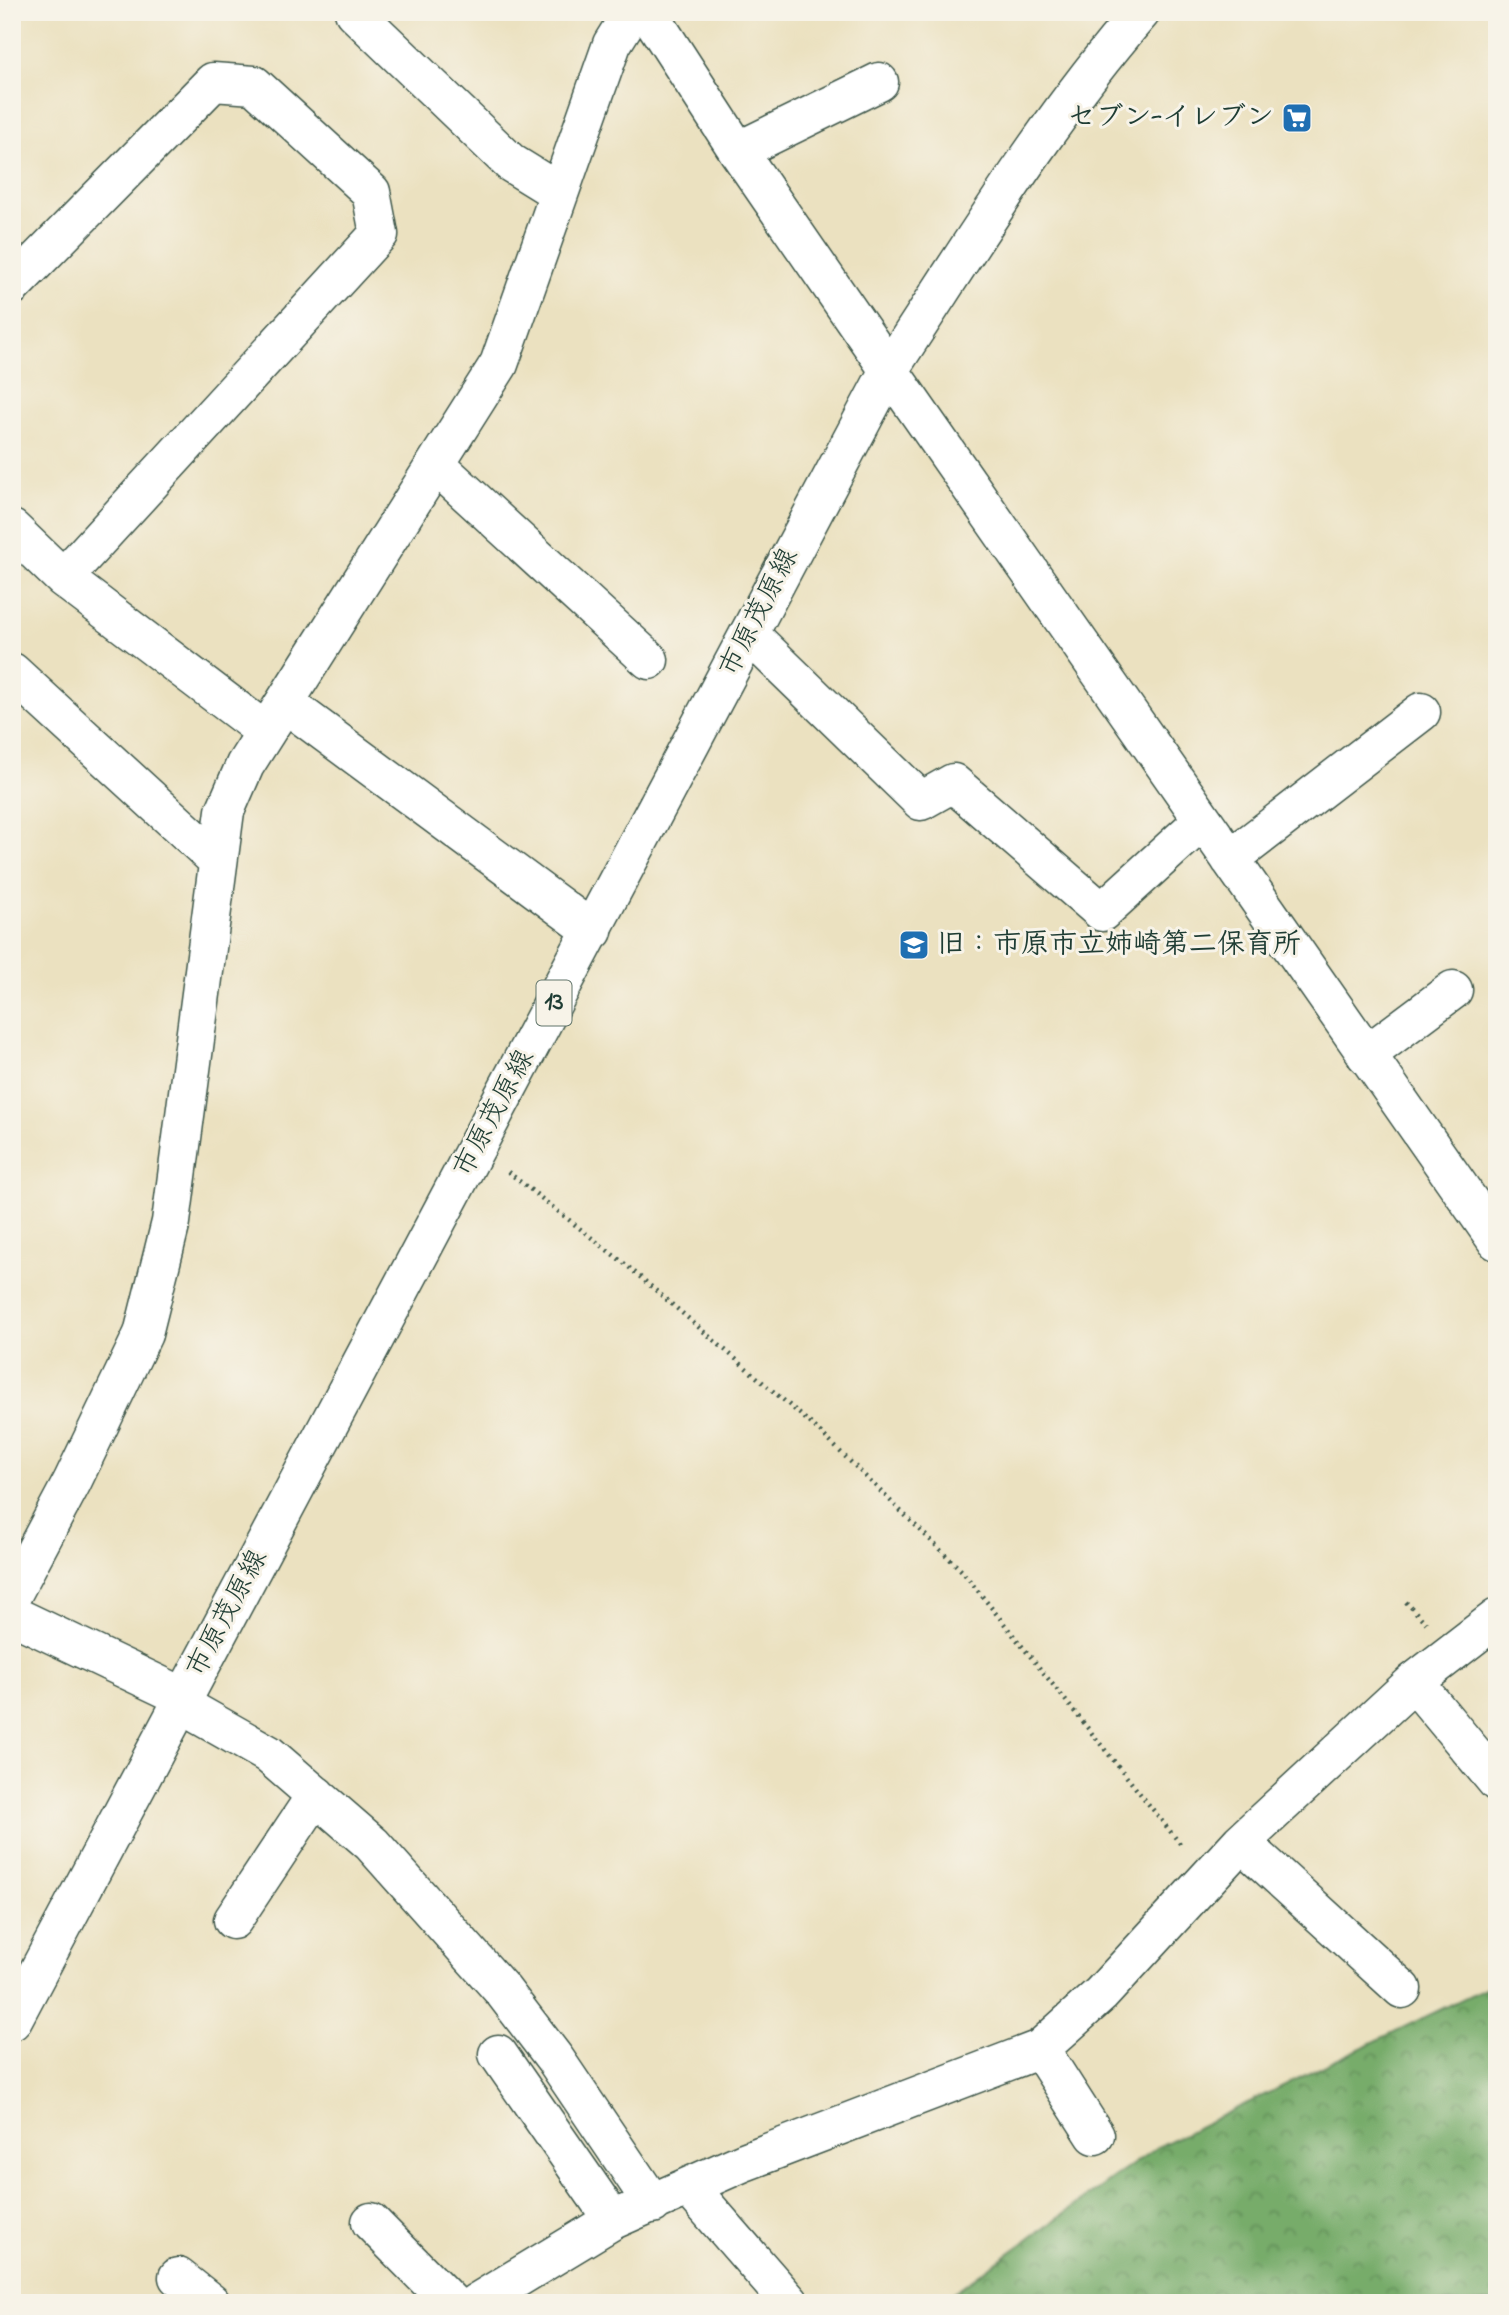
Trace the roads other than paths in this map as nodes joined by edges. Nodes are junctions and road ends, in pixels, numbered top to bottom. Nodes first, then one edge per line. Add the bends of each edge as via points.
1 (354, 12) edge
2 (632, 12) edge
3 (648, 12) edge
4 (1140, 12) edge
5 (879, 82) dead end
6 (738, 151) junction
7 (558, 192) junction
8 (12, 286) edge
9 (888, 370) junction
10 (436, 465) junction
11 (12, 529) edge
12 (63, 578) junction
13 (749, 634) junction
14 (649, 660) dead end
15 (12, 672) edge
16 (1421, 712) dead end
17 (275, 717) junction
18 (1203, 820) junction
19 (1230, 859) junction
20 (218, 861) junction
21 (593, 931) junction
22 (1453, 990) dead end
23 (1366, 1055) junction
24 (1497, 1241) edge
25 (12, 1595) edge
26 (12, 1615) edge
27 (1497, 1618) edge
28 (1414, 1682) junction
29 (182, 1700) junction
30 (1497, 1782) edge
31 (316, 1794) junction
32 (1241, 1842) junction
33 (233, 1920) dead end
34 (1402, 1989) dead end
35 (12, 2021) edge
36 (1040, 2049) junction
37 (498, 2053) dead end
38 (1095, 2135) dead end
39 (689, 2187) junction
40 (653, 2204) junction
41 (613, 2220) junction
42 (371, 2222) dead end
43 (178, 2277) dead end
44 (211, 2303) edge
45 (451, 2303) edge
46 (476, 2303) edge
47 (790, 2303) edge

1 - 7 street via 511,163
2 - 7 street via 612,44
3 - 6 street
4 - 9 street, 市原茂原線 / 13 via 1010,187
5 - 6 street
6 - 9 street
7 - 10 street via 499,364
8 - 12 street via 213,82 254,85 371,192 379,234
9 - 13 street, 市原茂原線 / 13
9 - 18 street
10 - 14 street
10 - 17 street
11 - 12 street
12 - 17 street
13 - 18 street via 921,801 953,783 1102,912
13 - 21 street, 市原茂原線 / 13
15 - 20 street
16 - 19 street
17 - 20 street via 245,765 225,811
17 - 21 street
18 - 19 street
19 - 23 street
20 - 25 street via 171,1222 143,1334
21 - 29 street, 市原茂原線 / 13
22 - 23 street
23 - 24 street
26 - 29 street
27 - 28 street
28 - 30 street
28 - 32 street
29 - 31 street via 268,1754
29 - 35 street, 市原茂原線 / 13
31 - 33 street
31 - 40 street via 372,1844 503,1991
32 - 34 street
32 - 36 street via 1101,1994
36 - 38 street
36 - 39 street
37 - 41 street
39 - 40 street
39 - 47 street
40 - 41 street
41 - 46 street
42 - 45 street
43 - 44 street

